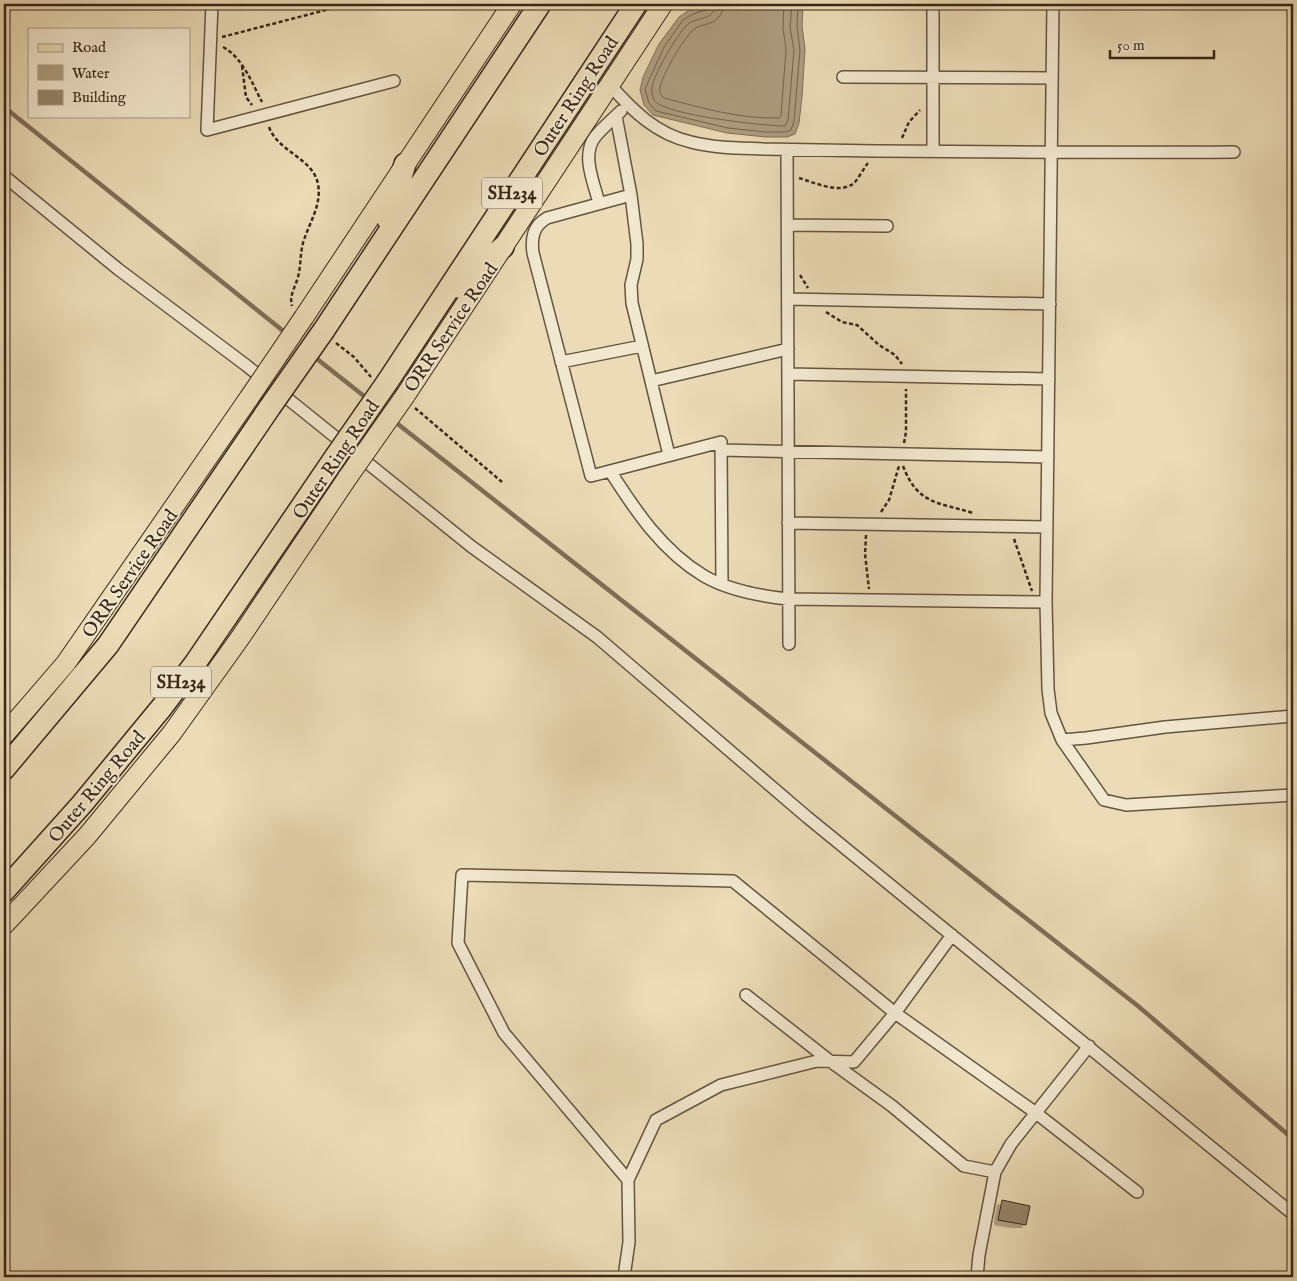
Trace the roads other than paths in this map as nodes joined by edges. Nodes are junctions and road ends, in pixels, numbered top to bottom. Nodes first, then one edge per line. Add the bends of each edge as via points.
1 (212, 4) edge
2 (512, 4) edge
3 (540, 4) edge
4 (636, 4) edge
5 (663, 4) edge
6 (933, 4) edge
7 (1053, 4) edge
8 (843, 76) dead end
9 (933, 77) junction
10 (1052, 78) junction
11 (394, 81) dead end
12 (610, 85) junction
13 (627, 105) junction
14 (616, 116) junction
15 (788, 150) junction
16 (933, 152) junction
17 (1234, 152) dead end
18 (1051, 153) junction
19 (405, 164) junction
20 (4, 176) edge
21 (631, 195) junction
22 (599, 203) junction
23 (788, 225) junction
24 (887, 226) dead end
25 (381, 244) junction
26 (503, 247) junction
27 (788, 299) junction
28 (438, 304) junction
29 (1050, 304) junction
30 (642, 346) junction
31 (788, 349) junction
32 (561, 362) junction
33 (788, 374) junction
34 (1049, 379) junction
35 (651, 381) junction
36 (721, 450) junction
37 (788, 450) junction
38 (669, 455) junction
39 (1048, 457) junction
40 (610, 471) junction
41 (788, 523) junction
42 (1047, 527) junction
43 (722, 584) junction
44 (788, 599) junction
45 (1046, 602) junction
46 (788, 644) dead end
47 (1293, 716) edge
48 (4, 735) edge
49 (1062, 740) junction
50 (4, 769) edge
51 (1293, 795) edge
52 (4, 891) edge
53 (4, 925) edge
54 (952, 935) junction
55 (746, 995) dead end
56 (894, 1013) junction
57 (1089, 1046) junction
58 (830, 1061) junction
59 (1036, 1113) junction
60 (995, 1172) junction
61 (628, 1180) junction
62 (1137, 1192) dead end
63 (1293, 1214) edge
64 (624, 1277) edge
65 (977, 1277) edge

1 - 11 street via 207,130
2 - 19 main road, ORR Service Road
3 - 25 highway
4 - 28 highway, Outer Ring Road / SH234
5 - 12 main road, ORR Service Road
6 - 9 street
7 - 10 street
8 - 9 street
9 - 10 street
9 - 16 street
10 - 18 street
12 - 13 street
12 - 26 main road, ORR Service Road
13 - 14 street
13 - 15 street via 658,130 691,142 731,148
14 - 21 street
14 - 22 street via 595,137 589,152
15 - 16 street
15 - 23 street
16 - 18 street
17 - 18 street
18 - 29 street
19 - 25 highway
19 - 48 main road, ORR Service Road, bridge via 66,663
20 - 54 street via 472,547 596,638
21 - 22 street
21 - 30 street via 637,259 632,303
22 - 32 street via 546,218 536,227 532,237 533,253
23 - 24 street
23 - 27 street
25 - 50 highway, bridge via 108,646
26 - 28 highway
26 - 53 main road, ORR Service Road, bridge via 257,614 172,733 87,836
27 - 29 street
27 - 31 street
28 - 52 highway, Outer Ring Road / SH234, bridge via 196,662 82,804
29 - 34 street
30 - 32 street
30 - 35 street
31 - 33 street
31 - 35 street
32 - 40 street via 591,476
33 - 34 street
33 - 37 street
34 - 39 street
35 - 38 street
36 - 37 street
36 - 38 street via 721,442
36 - 43 street
37 - 39 street
37 - 41 street
38 - 40 street
39 - 42 street
40 - 43 street via 641,518 669,549 704,576
41 - 42 street
41 - 44 street
42 - 45 street
43 - 44 street
44 - 45 street
44 - 46 street
45 - 49 street via 1048,689
47 - 49 street via 1165,726
49 - 51 street via 1104,800 1126,805
54 - 56 street
54 - 57 street
55 - 58 street
56 - 58 street via 854,1062
56 - 59 street
56 - 61 street via 732,881 462,875 458,944 504,1033
57 - 59 street
57 - 63 street
58 - 60 street via 892,1106 964,1166
58 - 61 street via 817,1061 722,1085 656,1120
59 - 60 street via 1011,1144
59 - 62 street
60 - 65 street
61 - 64 street via 629,1242

